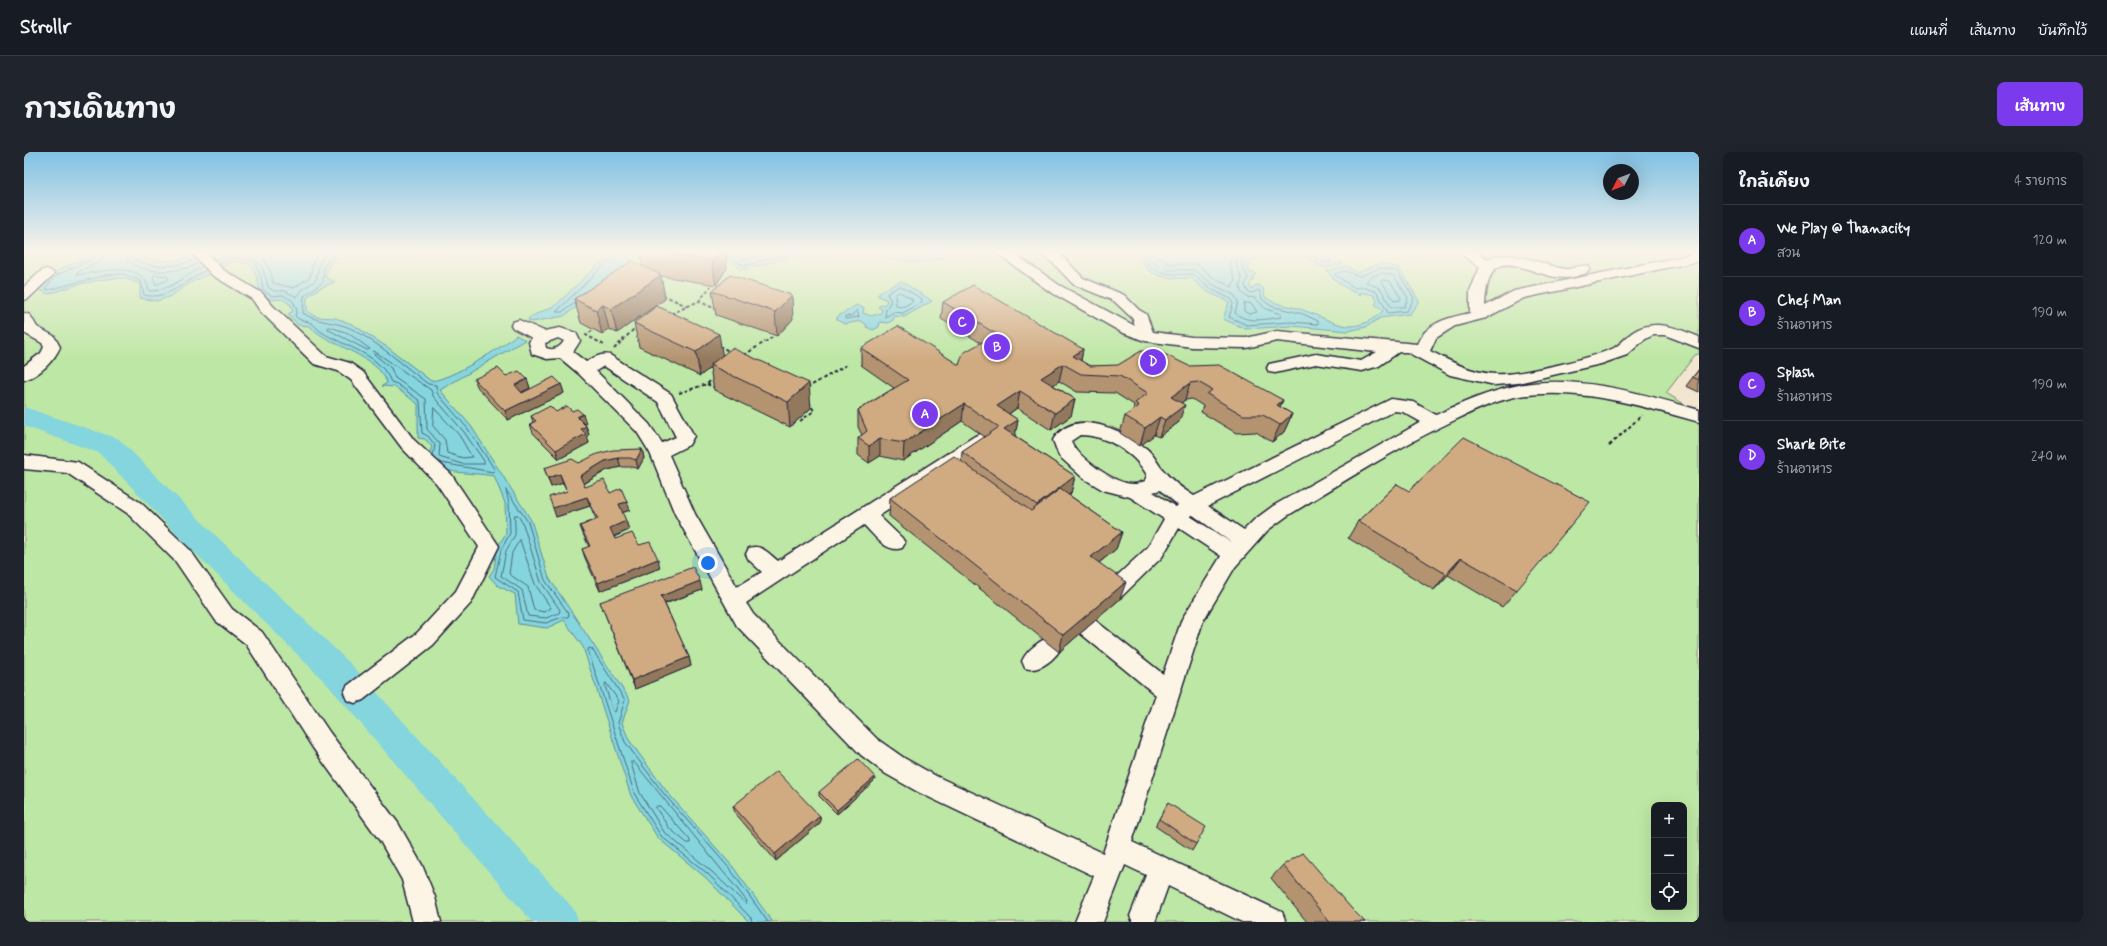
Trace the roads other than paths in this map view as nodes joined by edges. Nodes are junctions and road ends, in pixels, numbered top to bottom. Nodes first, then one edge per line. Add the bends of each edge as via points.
1 (31, 288) edge
2 (244, 288) edge
3 (1054, 288) edge
4 (1094, 288) edge
5 (1480, 288) edge
6 (1547, 288) edge
7 (24, 295) edge
8 (1476, 312) dead end
9 (24, 318) edge
10 (518, 325) dead end
11 (1145, 335) junction
12 (1699, 343) edge
13 (1395, 347) junction
14 (1421, 352) junction
15 (1275, 368) dead end
16 (585, 370) junction
17 (27, 374) edge
18 (1699, 416) edge
19 (1435, 422) junction
20 (981, 440) edge
21 (658, 452) junction
22 (24, 462) edge
23 (1156, 475) junction
24 (1136, 491) junction
25 (1184, 511) junction
26 (865, 514) junction
27 (895, 543) dead end
28 (1240, 548) junction
29 (756, 554) dead end
30 (776, 572) junction
31 (1112, 593) edge
32 (733, 601) junction
33 (1088, 627) edge
34 (1052, 645) dead end
35 (1033, 661) dead end
36 (1169, 692) junction
37 (355, 693) dead end
38 (1113, 859) junction
39 (1161, 869) junction
40 (1144, 916) dead end
41 (427, 922) edge
42 (1089, 922) edge
43 (1272, 922) edge

1 - 7 street
2 - 37 street via 257,296 320,360 344,367 357,376 408,444 444,479 489,546 464,597 426,639
3 - 11 street via 1127,329
4 - 11 street via 1118,298 1140,317
5 - 8 street
6 - 14 street via 1519,294 1480,315 1449,323 1429,335
9 - 17 street via 30,330 48,340 52,347 48,356
10 - 16 street via 539,335 560,333 570,338 570,345 562,352
11 - 13 street via 1192,342 1246,344 1277,336
12 - 14 street via 1667,330 1650,330 1638,336 1621,351 1595,360 1518,378 1495,380 1456,371
13 - 14 street via 1410,346
13 - 15 street via 1373,362 1362,366 1316,359
16 - 21 street via 643,428
16 - 21 street via 608,355 625,371 666,398 685,436 683,441
18 - 19 street via 1654,403 1594,392 1534,390 1498,396
19 - 25 street via 1407,406 1391,405
19 - 28 street via 1280,511 1261,525
20 - 26 street
21 - 32 street via 685,514
22 - 41 street via 71,467 134,508 183,556 224,615 254,638 329,751 389,829 411,869
23 - 24 street via 1153,485
23 - 24 street via 1147,459 1127,444 1103,432 1086,428 1071,430 1062,440 1066,451 1090,473 1110,485
23 - 25 street
24 - 25 street
25 - 28 street
25 - 31 street via 1156,552
26 - 27 street
26 - 30 street
28 - 36 street via 1208,591 1193,619
29 - 30 street
30 - 32 street
32 - 38 street via 752,629 868,747 895,766
33 - 36 street
34 - 35 street
36 - 38 street
38 - 39 street
38 - 42 street
39 - 40 street
39 - 43 street

